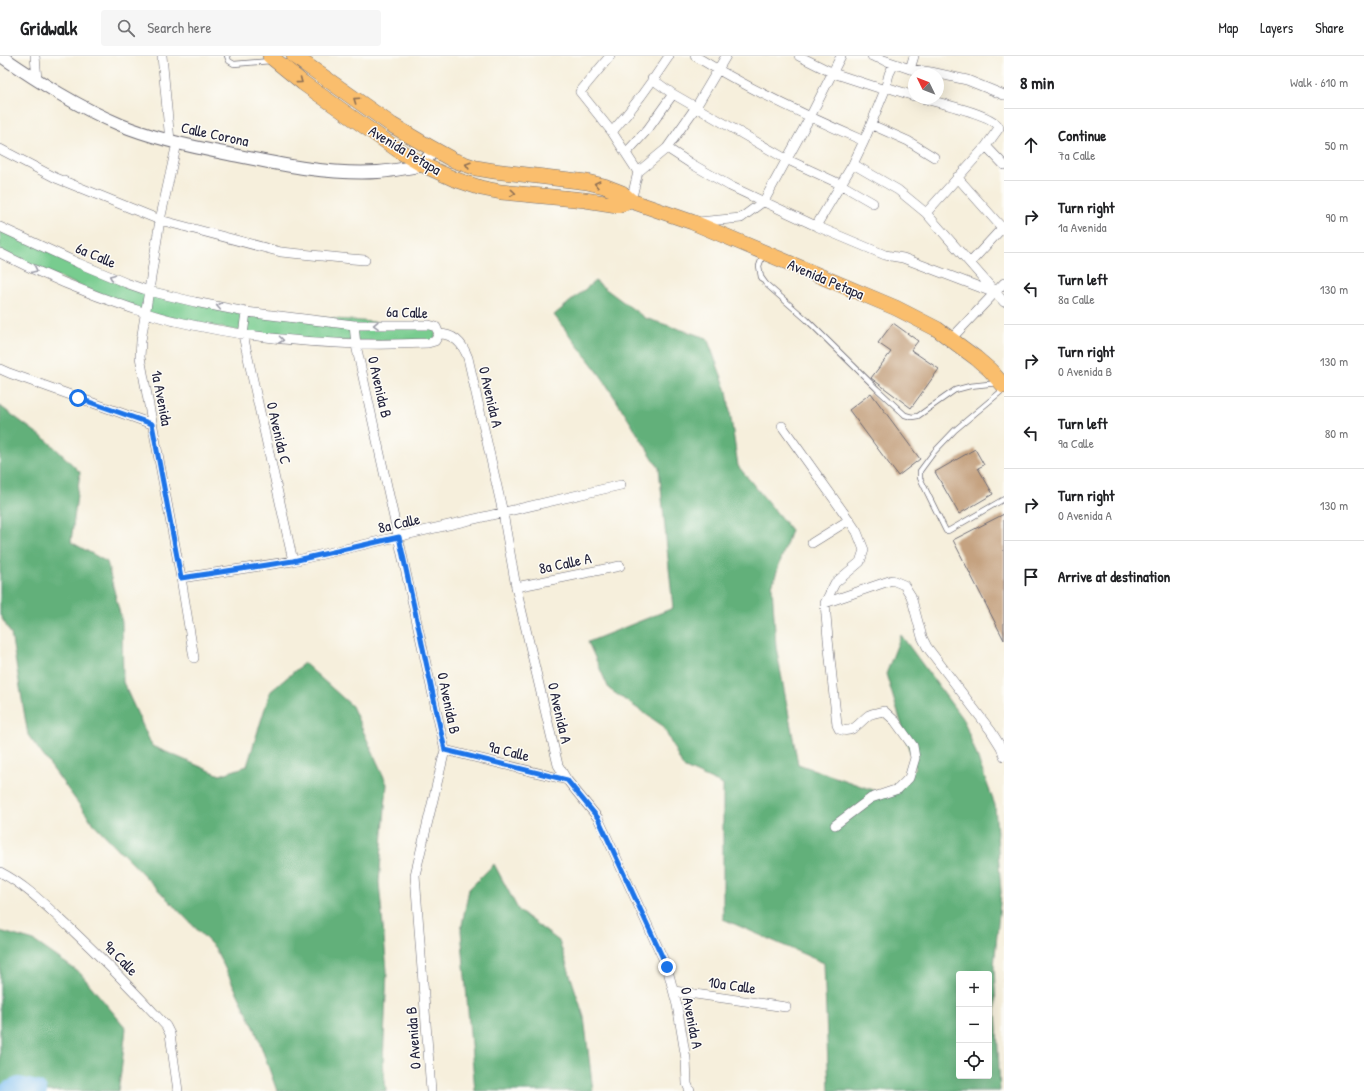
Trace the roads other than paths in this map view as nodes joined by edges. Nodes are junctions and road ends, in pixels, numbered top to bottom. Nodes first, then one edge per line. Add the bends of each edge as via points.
1 (1, 56) edge
2 (35, 56) edge
3 (162, 56) edge
4 (227, 56) edge
5 (610, 56) edge
6 (669, 56) edge
7 (695, 56) edge
8 (726, 56) edge
9 (799, 56) edge
10 (841, 56) edge
11 (872, 56) edge
12 (914, 56) edge
13 (280, 58) edge
14 (894, 64) junction
15 (908, 68) edge
16 (910, 68) edge
17 (718, 70) junction
18 (833, 73) junction
19 (944, 75) edge
20 (652, 79) junction
21 (37, 80) junction
22 (886, 89) junction
23 (673, 94) junction
24 (908, 94) edge
25 (1004, 95) edge
26 (943, 104) edge
27 (696, 107) junction
28 (810, 117) junction
29 (872, 126) junction
30 (612, 132) junction
31 (864, 141) junction
32 (174, 142) junction
33 (986, 146) junction
34 (667, 148) junction
35 (0, 149) edge
36 (434, 150) junction
37 (626, 153) junction
38 (934, 157) dead end
39 (786, 160) junction
40 (853, 164) junction
41 (423, 165) junction
42 (1004, 165) edge
43 (638, 172) junction
44 (957, 177) junction
45 (840, 184) junction
46 (631, 201) junction
47 (764, 201) junction
48 (874, 203) dead end
49 (926, 213) junction
50 (160, 220) junction
51 (692, 222) junction
52 (816, 226) junction
53 (0, 227) edge
54 (1003, 228) edge
55 (764, 252) junction
56 (0, 253) edge
57 (365, 260) dead end
58 (970, 263) junction
59 (1004, 283) edge
60 (149, 291) junction
61 (995, 293) junction
62 (1004, 302) edge
63 (246, 312) junction
64 (146, 313) junction
65 (354, 325) junction
66 (439, 334) junction
67 (242, 335) junction
68 (951, 339) junction
69 (356, 345) junction
70 (0, 368) edge
71 (1003, 386) edge
72 (152, 424) junction
73 (782, 426) dead end
74 (621, 485) dead end
75 (1004, 499) edge
76 (503, 513) junction
77 (849, 520) junction
78 (399, 537) junction
79 (812, 543) dead end
80 (293, 561) junction
81 (620, 566) dead end
82 (181, 578) junction
83 (516, 587) junction
84 (825, 603) junction
85 (194, 658) dead end
86 (445, 750) junction
87 (1004, 756) edge
88 (567, 780) junction
89 (835, 825) dead end
90 (0, 872) edge
91 (674, 991) junction
92 (786, 1007) dead end
93 (178, 1091) edge
94 (432, 1091) edge
95 (690, 1091) edge

1 - 21 street, Calle Corona
2 - 21 street
3 - 32 street, 1a Avenida
4 - 13 lane via 234,64
5 - 30 street via 580,92
6 - 20 street
7 - 17 street
8 - 17 street
9 - 18 street
10 - 18 street
11 - 14 street
12 - 16 street
36 -> 13 main road, Avenida Petapa
13 -> 41 main road, Avenida Petapa via 309,87
14 - 15 street
14 - 22 street
17 - 27 street
17 - 28 street
18 - 22 street
18 - 28 street
19 - 25 street via 967,80
20 - 23 street
20 - 30 street via 626,117
21 - 32 street, Calle Corona via 121,125
22 - 24 street
22 - 29 street
23 - 27 street
23 - 37 street via 648,129
26 - 33 street via 976,113 995,122 999,128
27 - 34 street
27 - 39 street
28 - 31 street
28 - 39 street
29 - 31 street
29 - 38 street via 908,141
30 - 37 street
31 - 40 street
32 - 41 street, Calle Corona via 291,166 336,172 380,172
32 - 50 street, 1a Avenida
33 - 42 street
33 - 44 street
34 - 43 street
34 - 47 street via 730,186
35 - 50 street via 56,178
36 - 41 street
46 -> 36 main road, Avenida Petapa via 622,193 604,186 476,168
37 - 43 street
39 - 45 street
39 - 47 street
40 - 45 street
40 - 49 street via 898,190
41 -> 46 main road, Avenida Petapa via 454,179 501,192 617,205
43 - 46 street
44 - 49 street
44 - 54 street
45 - 48 street
45 - 52 street
46 - 51 main road, Avenida Petapa
47 - 51 street via 741,218
47 - 52 street
49 - 58 street
50 - 57 street via 281,252
50 - 60 street, 1a Avenida
51 - 55 main road, Avenida Petapa
52 - 61 street via 886,255 902,258
60 -> 53 street, 6a Calle via 78,263
54 - 58 street
55 - 68 main road, Avenida Petapa via 896,308
55 - 71 lane via 759,266 761,277 766,284 906,415 918,416 955,390 970,386
56 -> 64 street, 6a Calle via 60,282
58 - 61 street
59 - 61 street
63 -> 60 street, 6a Calle
60 - 64 street, 1a Avenida
61 - 62 street
61 - 68 street
63 - 65 street, 6a Calle
63 - 67 street, 0 Avenida C
64 - 67 street, 6a Calle
64 - 72 street, 1a Avenida via 140,357
66 -> 65 street, 6a Calle via 436,327 429,325
65 - 69 street, 0 Avenida B
66 - 69 street, 6a Calle via 435,341 428,343
66 - 76 street, 0 Avenida A via 457,340 465,350
67 -> 69 street, 6a Calle
67 - 80 street, 0 Avenida C
68 - 71 main road, Avenida Petapa via 976,358
69 - 78 street, 0 Avenida B
70 - 72 street
71 - 75 lane via 934,452 920,471 920,478 946,531
72 - 82 street, 1a Avenida
73 - 77 street
74 - 76 street, 8a Calle
76 - 78 street, 8a Calle
76 - 83 street, 0 Avenida A
77 - 79 street
77 - 84 street via 864,550 862,558 835,583
78 - 80 street, 8a Calle
78 - 86 street, 0 Avenida B
80 - 82 street, 8a Calle
81 - 83 street, 8a Calle A
82 - 85 street, 1a Avenida
83 - 88 street, 0 Avenida A via 558,765
84 - 87 street via 892,580 904,585 911,596 927,647 991,731
84 - 89 street via 839,729 850,730 870,715 884,711 895,721 913,746 915,758 909,778 898,788 871,798
86 - 88 street, 9a Calle
86 - 94 street, 0 Avenida B via 415,875
88 - 91 street, 0 Avenida A via 598,818 667,967
90 - 93 street, 9a Calle via 34,894 95,951 166,1026 170,1034
91 - 92 street, 10a Calle
91 - 95 street, 0 Avenida A

